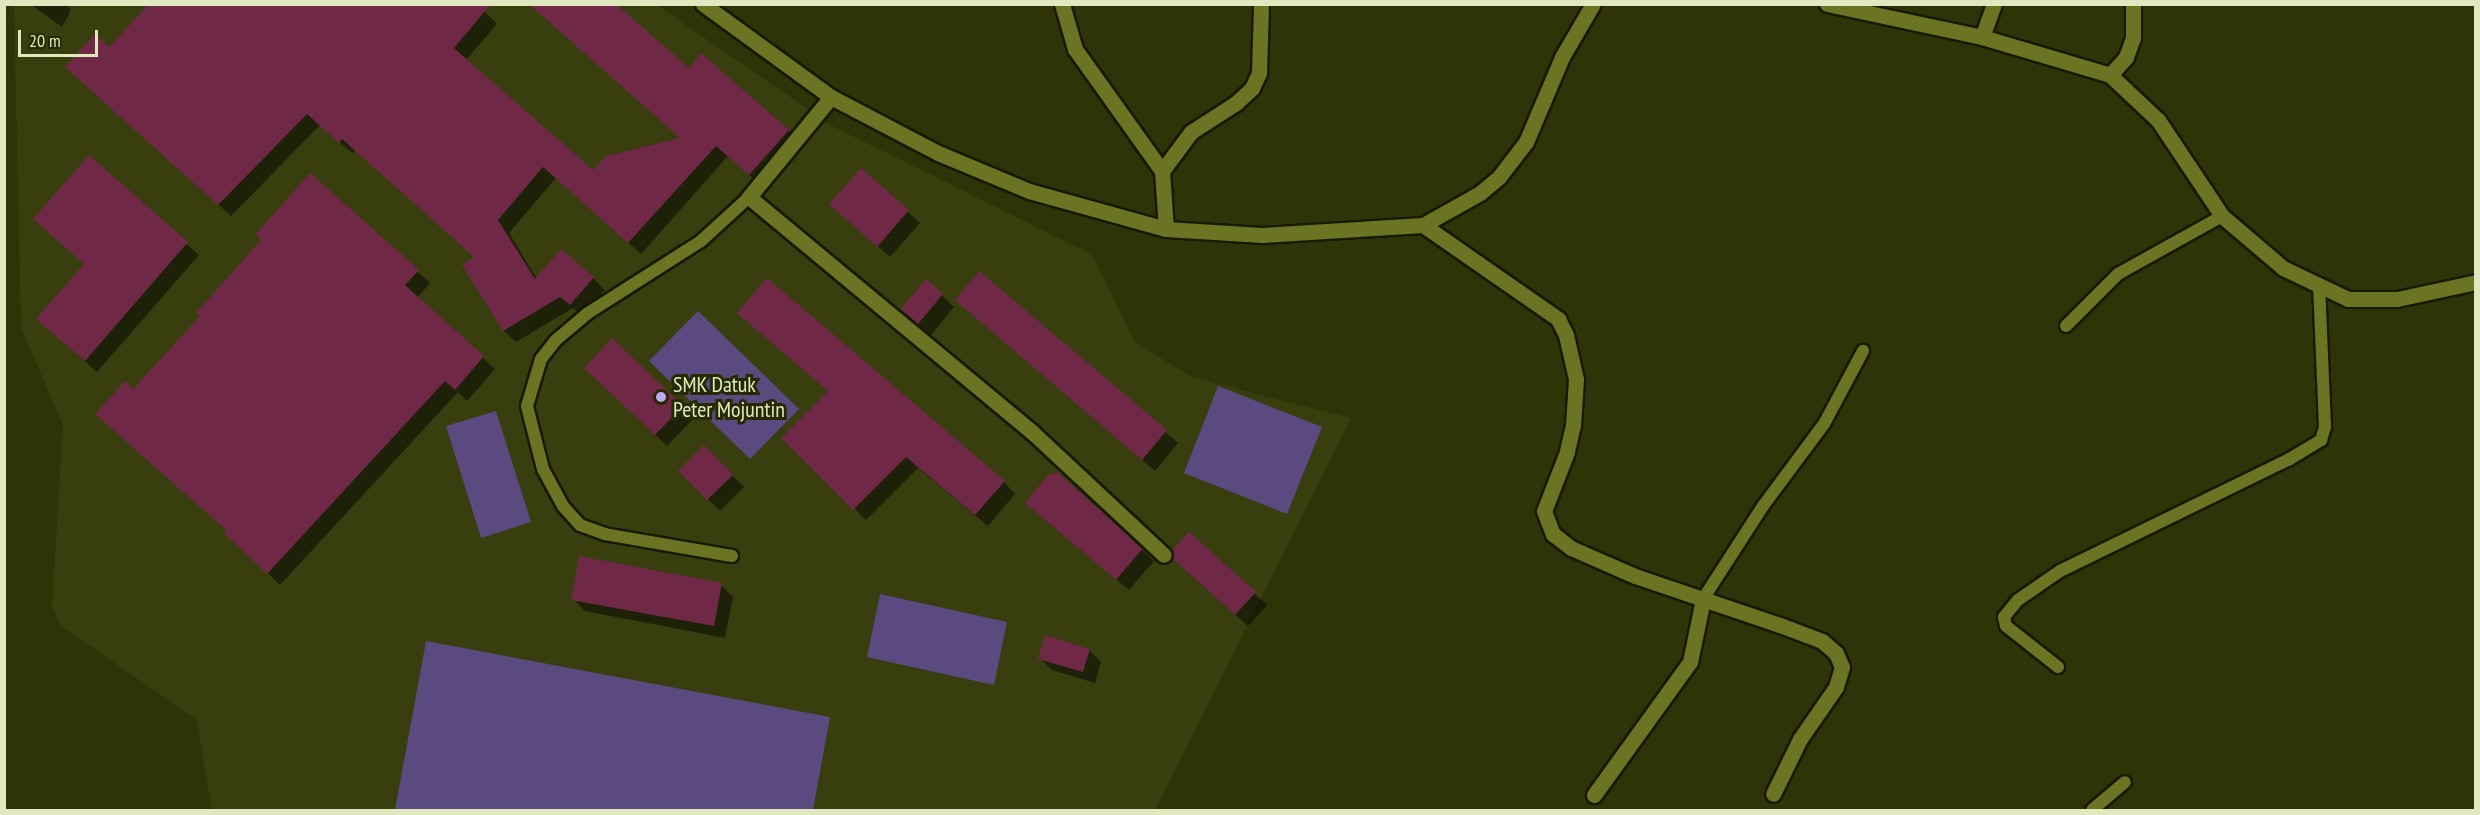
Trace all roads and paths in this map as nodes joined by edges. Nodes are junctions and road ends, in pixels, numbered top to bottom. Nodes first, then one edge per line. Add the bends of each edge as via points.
1 (704, 4) edge
2 (1062, 4) edge
3 (1249, 4) edge
4 (1261, 4) edge
5 (1593, 4) edge
6 (1827, 4) edge
7 (1994, 4) edge
8 (2133, 4) edge
9 (1258, 28) junction
10 (1982, 37) junction
11 (2110, 75) junction
12 (831, 97) junction
13 (1162, 171) junction
14 (749, 197) junction
15 (2222, 216) junction
16 (1423, 225) junction
17 (1166, 230) junction
18 (2475, 282) edge
19 (2319, 285) junction
20 (2066, 326) dead end
21 (1863, 351) dead end
22 (1164, 555) dead end
23 (732, 556) dead end
24 (1704, 599) junction
25 (2058, 667) dead end
26 (2125, 782) dead end
27 (1773, 794) dead end
28 (1594, 795) dead end
29 (2092, 810) edge

1 - 12 street
2 - 13 street via 1075,49
3 - 9 street
4 - 9 street
5 - 16 street via 1578,26 1526,141 1512,162 1480,193
6 - 10 street
7 - 10 street
8 - 11 street via 2133,38 2126,57
9 - 13 street via 1258,73 1252,88 1191,132
10 - 11 street
11 - 15 street via 2158,120
12 - 14 street
12 - 17 street via 938,153 1029,190
13 - 17 street
14 - 22 street via 1032,432
14 - 23 lane via 701,241 588,313 556,340 541,359 527,406 543,469 563,506 580,525 605,534
15 - 19 street via 2283,268
15 - 20 lane via 2118,274
16 - 17 street via 1262,235
16 - 24 street via 1558,319 1566,335 1575,379 1573,425 1545,511 1552,534 1605,563
18 - 19 street via 2397,299 2348,299
19 - 25 lane via 2325,427 2321,441 2060,572 2018,600 2004,617 2006,626
21 - 24 lane via 1824,424 1763,506
24 - 27 street via 1821,641 1836,653 1842,667 1836,687 1800,739
24 - 28 street via 1690,662
26 - 29 lane

